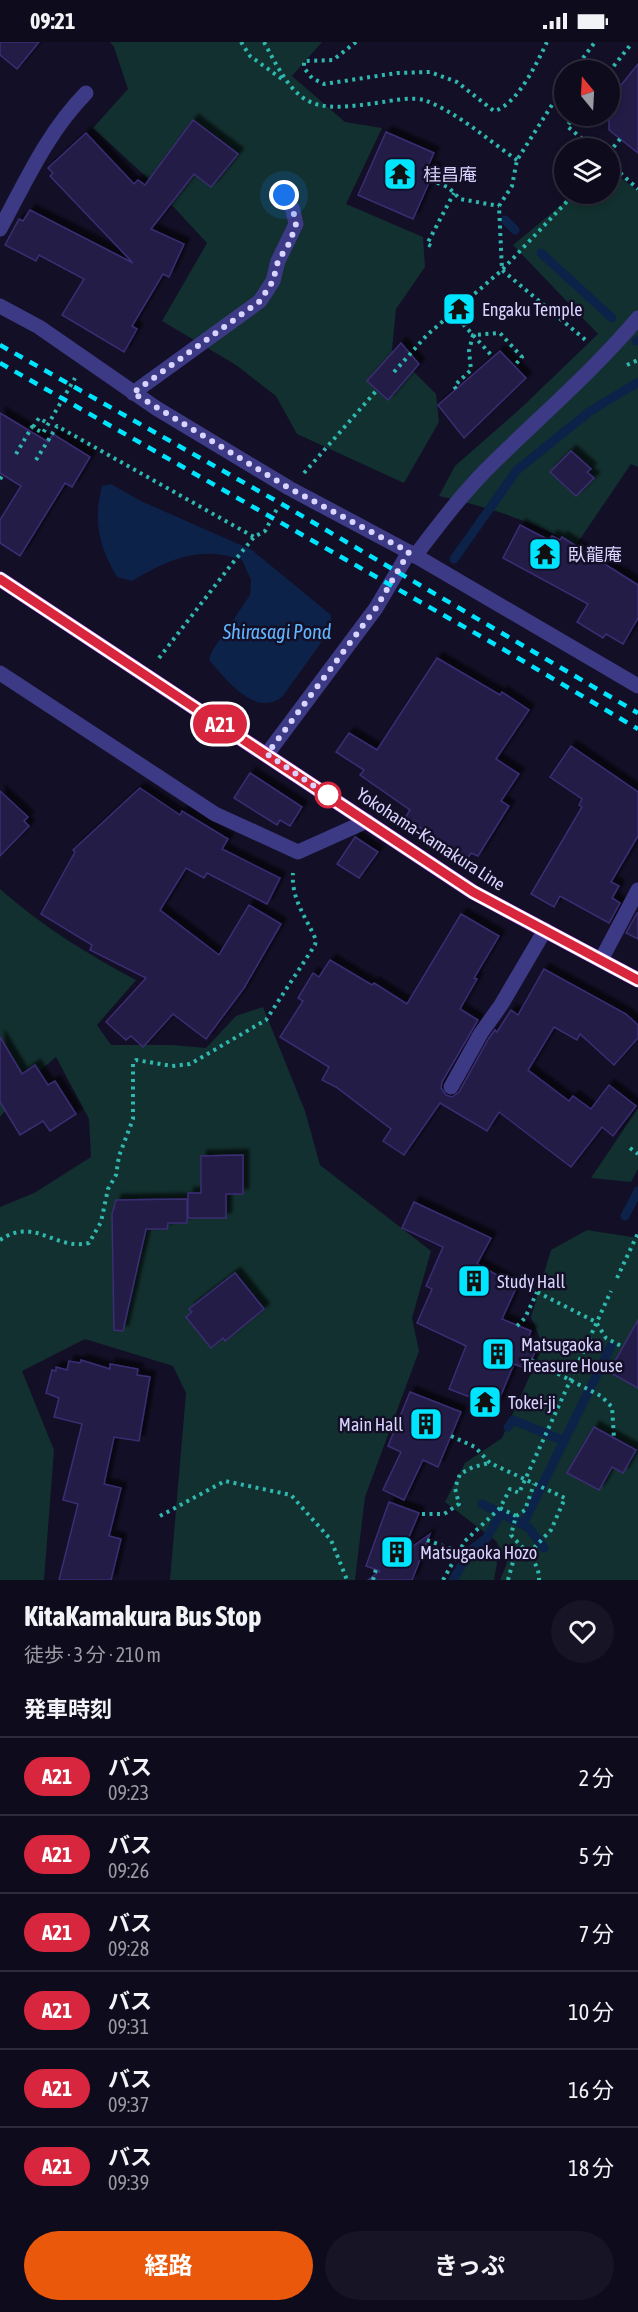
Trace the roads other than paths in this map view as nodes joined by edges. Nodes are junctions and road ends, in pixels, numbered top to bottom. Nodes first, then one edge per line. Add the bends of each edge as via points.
1 (86, 93) dead end
2 (284, 195) dead end
3 (0, 229) edge
4 (0, 306) edge
5 (638, 318) edge
6 (133, 393) junction
7 (412, 554) junction
8 (0, 579) edge
9 (0, 673) edge
10 (638, 686) edge
11 (267, 754) junction
12 (367, 821) junction
13 (638, 890) edge
14 (545, 930) junction
15 (601, 960) junction
16 (638, 980) edge
17 (451, 1087) dead end

1 - 3 street via 47,140
2 - 6 street via 296,224 273,281 260,301
4 - 6 street via 39,327
5 - 7 street via 606,357 494,462
6 - 7 street via 289,488
7 - 10 street
7 - 11 street
8 - 11 main road, Yokohama-Kamakura Line
9 - 12 street via 215,814 298,852
11 - 12 main road, Yokohama-Kamakura Line
12 - 14 main road, Yokohama-Kamakura Line via 473,892
13 - 15 street
14 - 15 main road, Yokohama-Kamakura Line
14 - 17 street
15 - 16 main road, Yokohama-Kamakura Line

